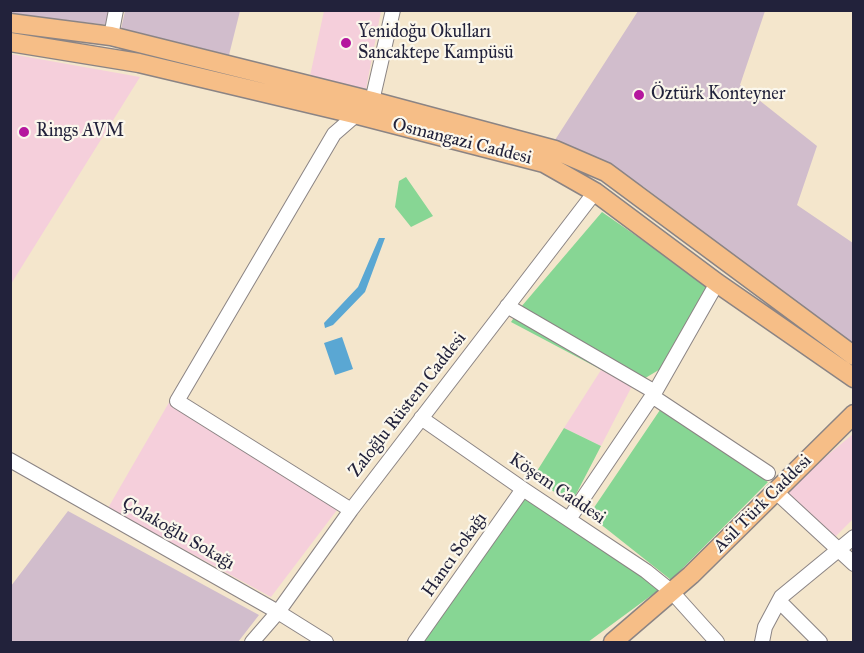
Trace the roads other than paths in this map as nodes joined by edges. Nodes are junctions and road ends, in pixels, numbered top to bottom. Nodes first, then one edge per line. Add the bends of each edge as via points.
1 (117, 10) edge
2 (393, 10) edge
3 (10, 22) edge
4 (111, 36) junction
5 (10, 42) edge
6 (372, 100) junction
7 (358, 115) junction
8 (595, 192) junction
9 (717, 283) junction
10 (507, 306) junction
11 (854, 356) edge
12 (854, 378) edge
13 (653, 394) junction
14 (854, 414) edge
15 (421, 418) junction
16 (10, 460) edge
17 (768, 473) dead end
18 (523, 489) junction
19 (775, 491) junction
20 (351, 510) junction
21 (569, 519) junction
22 (854, 537) edge
23 (834, 546) junction
24 (854, 564) edge
25 (672, 592) junction
26 (779, 601) junction
27 (278, 612) junction
28 (252, 642) edge
29 (326, 642) edge
30 (416, 642) edge
31 (613, 642) edge
32 (629, 642) edge
33 (717, 642) edge
34 (762, 642) edge
35 (820, 642) edge

1 - 4 street
2 - 6 street
3 - 4 main road, Osmangazi Caddesi
4 - 6 main road, Osmangazi Caddesi
5 - 7 main road, Osmangazi Caddesi via 139,63
6 - 7 street
6 - 11 main road, Osmangazi Caddesi via 555,150 606,172
7 - 8 main road, Osmangazi Caddesi via 543,163
7 - 20 street via 334,134 177,401
8 - 9 main road, Osmangazi Caddesi
8 - 10 street, Zaloğlu Rüstem Caddesi
9 - 12 main road, Osmangazi Caddesi
9 - 13 street
10 - 13 street
10 - 15 street, Zaloğlu Rüstem Caddesi
13 - 17 street
13 - 21 street
14 - 19 main road, Asil Türk Caddesi
15 - 18 street, Köşem Caddesi
15 - 20 street, Zaloğlu Rüstem Caddesi
16 - 27 street, Çolakoğlu Sokağı
18 - 21 street, Köşem Caddesi
18 - 30 street, Hancı Sokağı
19 - 23 street
19 - 25 main road, Asil Türk Caddesi
20 - 27 street, Zaloğlu Rüstem Caddesi
21 - 25 street, Köşem Caddesi
22 - 23 street
23 - 24 street
23 - 26 street
25 - 31 main road, Asil Türk Caddesi
25 - 32 main road, Asil Türk Caddesi
25 - 33 street, Köşem Caddesi
26 - 34 street
26 - 35 street
27 - 28 street, Zaloğlu Rüstem Caddesi
27 - 29 street, Çolakoğlu Sokağı

